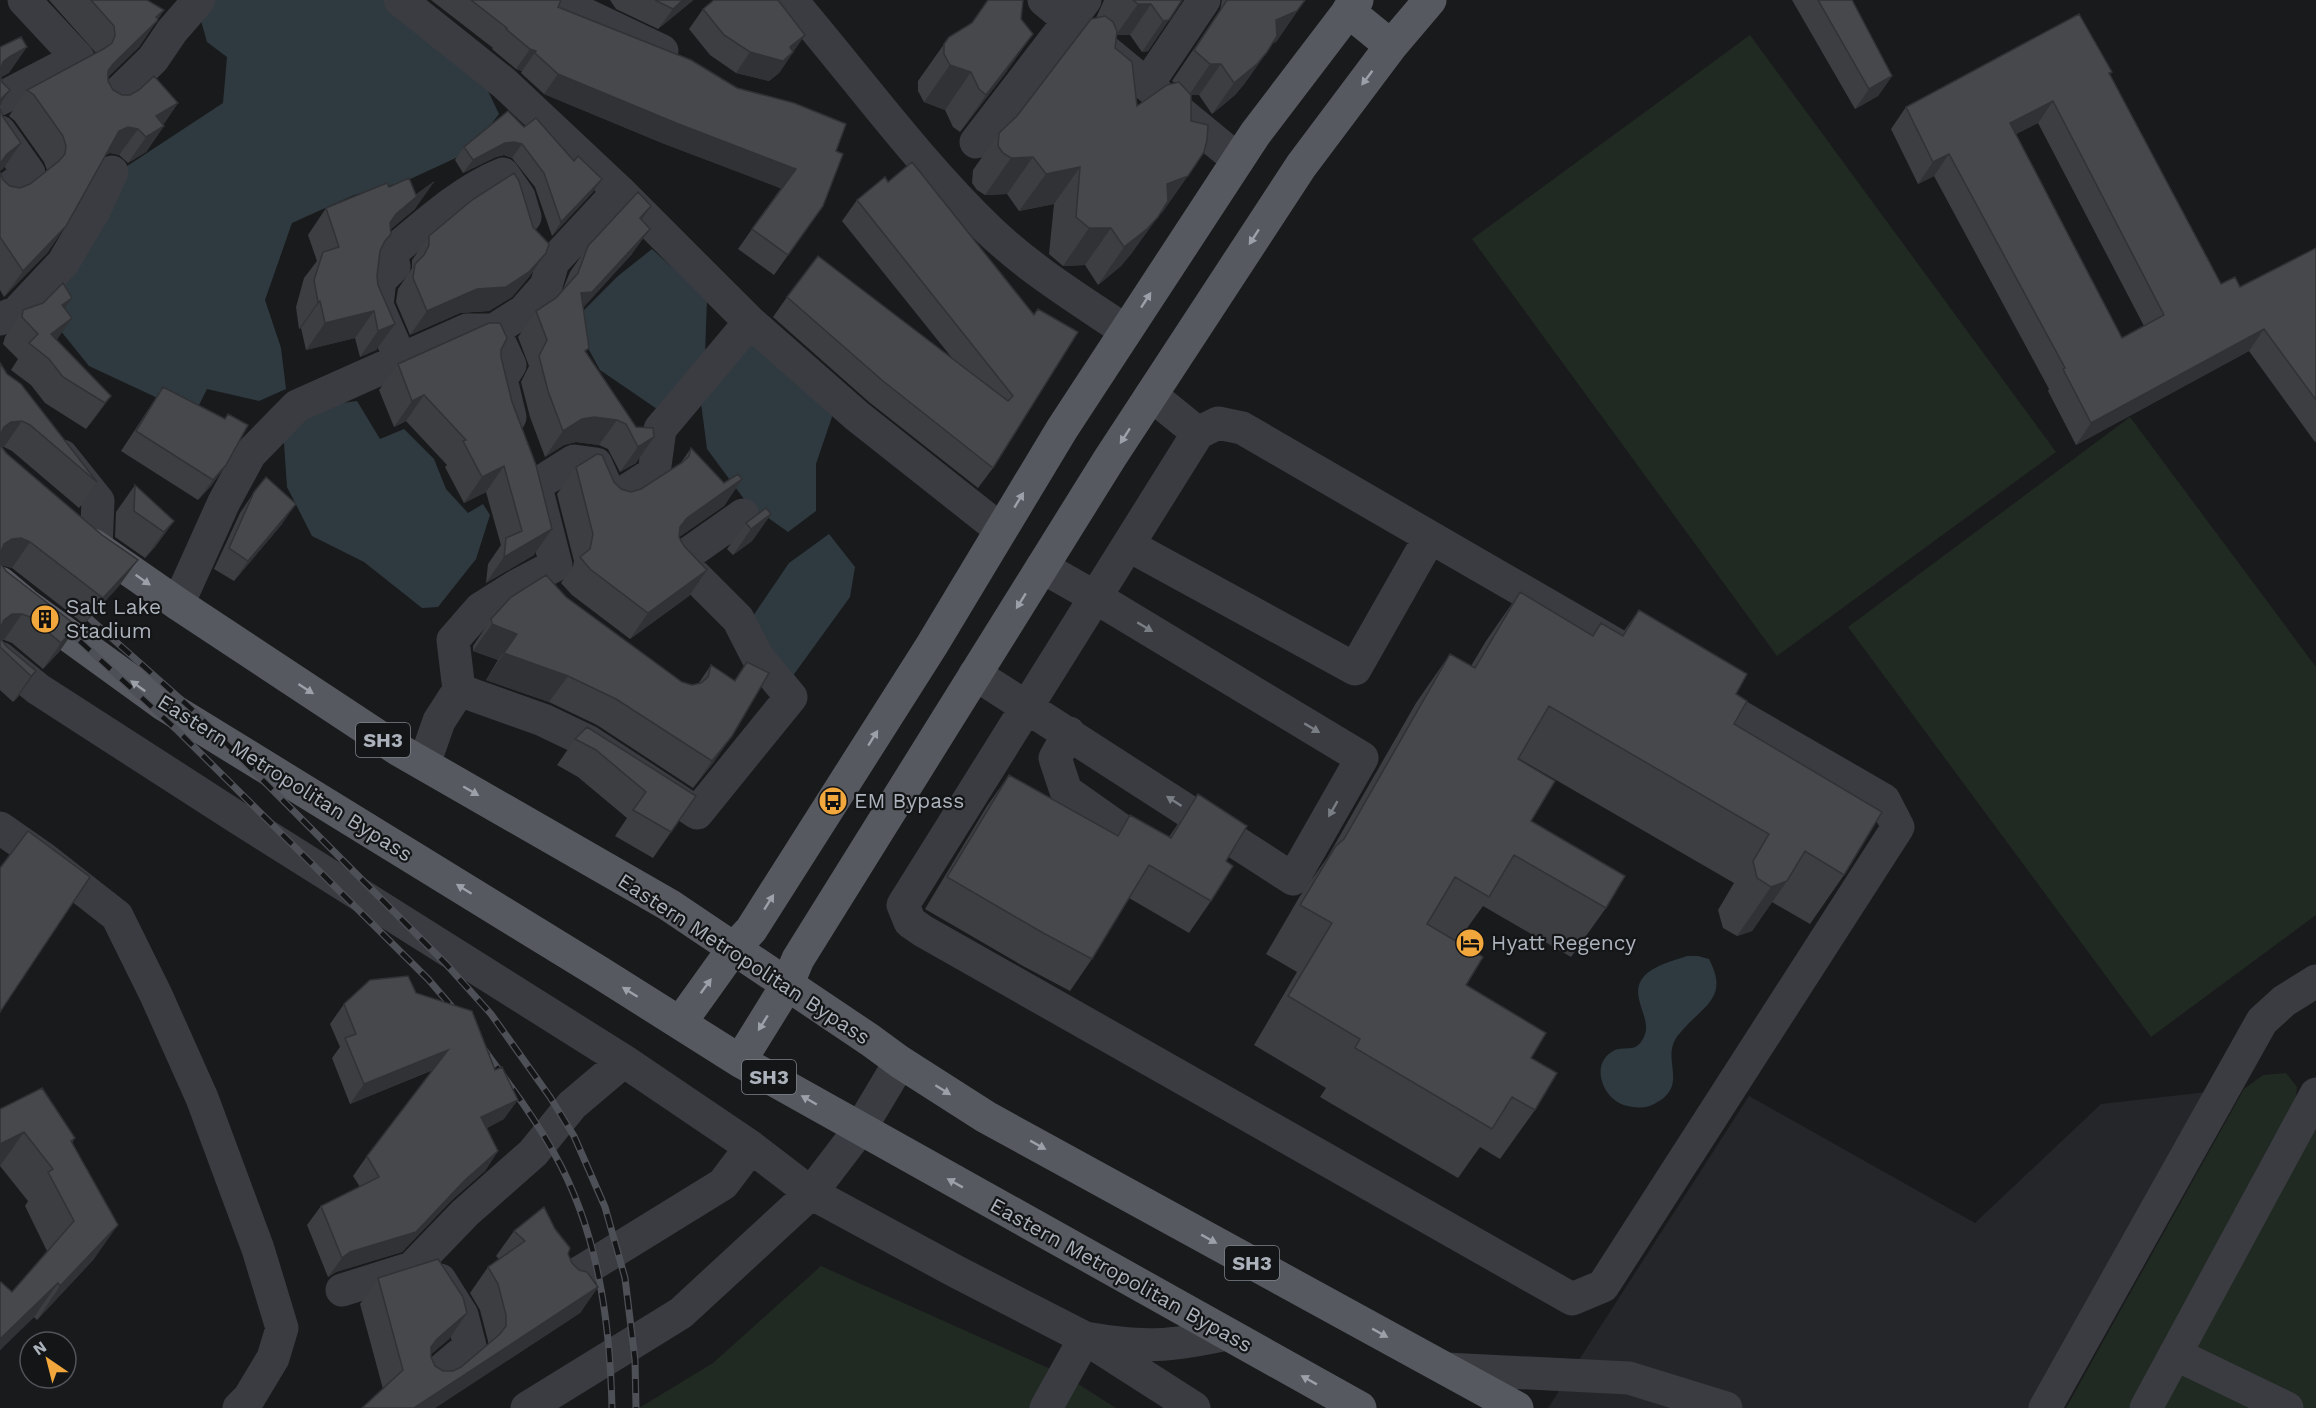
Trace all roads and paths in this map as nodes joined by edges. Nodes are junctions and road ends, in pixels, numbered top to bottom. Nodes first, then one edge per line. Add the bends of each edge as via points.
1 (24, 0) edge
2 (199, 0) edge
3 (400, 0) edge
4 (555, 0) edge
5 (791, 0) edge
6 (1044, 0) edge
7 (1204, 0) edge
8 (1430, 0) edge
9 (1352, 6) edge
10 (1077, 11) edge
11 (1391, 46) junction
12 (692, 66) edge
13 (1147, 86) junction
14 (0, 99) edge
15 (108, 103) edge
16 (0, 132) edge
17 (976, 142) dead end
18 (1238, 160) junction
19 (112, 172) edge
20 (619, 191) junction
21 (0, 195) edge
22 (553, 262) junction
23 (0, 319) edge
24 (750, 322) junction
25 (494, 330) junction
26 (1126, 331) junction
27 (401, 360) junction
28 (1151, 395) junction
29 (1198, 432) junction
30 (46, 435) edge
31 (536, 485) junction
32 (743, 515) dead end
33 (69, 525) edge
34 (1001, 530) junction
35 (1430, 537) junction
36 (1128, 544) junction
37 (96, 547) junction
38 (1042, 567) junction
39 (0, 583) edge
40 (1095, 597) junction
41 (178, 604) junction
42 (0, 658) edge
43 (975, 674) junction
44 (459, 690) junction
45 (1027, 707) junction
46 (1069, 733) junction
47 (424, 764) junction
48 (0, 828) edge
49 (1134, 839) edge
50 (733, 949) junction
51 (2316, 981) edge
52 (787, 985) junction
53 (680, 1023) junction
54 (624, 1060) junction
55 (740, 1061) junction
56 (900, 1062) junction
57 (2316, 1094) edge
58 (860, 1129) junction
59 (751, 1147) junction
60 (811, 1193) junction
61 (424, 1256) junction
62 (569, 1279) edge
63 (342, 1290) dead end
64 (1227, 1334) junction
65 (1084, 1338) junction
66 (2175, 1354) junction
67 (1446, 1369) junction
68 (431, 1379) edge
69 (239, 1408) edge
70 (527, 1408) edge
71 (1047, 1408) edge
72 (1194, 1408) edge
73 (1360, 1408) edge
74 (1517, 1408) edge
75 (1726, 1408) edge
76 (2045, 1408) edge
77 (2146, 1408) edge
78 (2287, 1408) edge

1 - 14 street via 78,58
2 - 15 street via 161,24 153,59
3 - 20 street via 504,83
4 - 12 street
5 - 26 street via 927,164 991,232 1042,274
6 - 10 street
7 - 13 street
8 - 11 main road
9 - 11 main road
9 - 18 main road
10 - 13 street
10 - 17 street
11 -> 28 main road via 1301,166
13 - 18 street
16 - 21 street via 29,173
26 -> 18 main road
19 - 23 street via 63,263 17,312
20 - 22 street
20 - 24 street
22 - 25 street via 546,286 524,311
22 - 27 street via 534,245 519,197 503,174 481,183 390,254 394,266 380,280 377,305
24 - 31 street via 660,429 654,473 612,500 596,464 574,460
24 - 34 street via 857,416
25 - 27 street via 467,330
25 - 31 street via 510,365 501,379 512,423
34 -> 26 main road
27 - 41 street via 297,406 250,454
28 - 29 street
28 -> 38 main road
29 - 35 street via 1218,423 1242,428
29 - 36 street
30 - 37 street via 98,501
31 - 44 street via 556,565 542,590 480,609 453,640
32 - 44 street via 679,560 738,619 757,656 790,697 697,813 589,742 543,720
33 - 37 main road, Eastern Metropolitan Bypass / SH3
50 -> 34 main road via 751,930
35 - 36 street via 1355,669
35 - 45 street via 1884,800 1898,827 1603,1286 1572,1299 910,921 903,905
36 - 40 street
37 -> 41 main road, Eastern Metropolitan Bypass / SH3
38 - 40 street
38 -> 43 main road
53 -> 39 main road, Eastern Metropolitan Bypass / SH3 via 163,704
40 - 45 street
40 -> 46 street via 1362,758 1293,879
41 -> 47 main road, Eastern Metropolitan Bypass / SH3
42 - 54 street via 38,689 238,818
43 - 45 street
43 - 52 main road via 798,959
44 - 47 street via 439,722
45 - 46 street
46 - 49 street via 1055,758 1065,791
47 -> 50 main road, Eastern Metropolitan Bypass / SH3 via 669,905
48 - 69 street via 117,916 201,1098 258,1249 282,1328 273,1358
50 - 52 main road, Eastern Metropolitan Bypass / SH3
53 -> 50 main road
51 - 76 street via 2262,1021
52 -> 55 main road
52 - 56 main road, Eastern Metropolitan Bypass / SH3
53 - 55 main road, Eastern Metropolitan Bypass / SH3
54 - 59 street
54 - 61 street via 572,1105 533,1153 465,1213
58 -> 55 main road, Eastern Metropolitan Bypass / SH3
56 - 58 street
56 -> 67 main road, Eastern Metropolitan Bypass / SH3 via 986,1117
57 - 66 street
58 - 60 street
64 -> 58 main road, Eastern Metropolitan Bypass / SH3
59 - 60 street
59 - 62 street via 723,1184
60 - 65 street
60 - 70 street via 681,1313
61 - 63 street via 412,1268
61 - 68 street via 462,1315 470,1346
64 - 65 street via 1156,1346
73 -> 64 main road, Eastern Metropolitan Bypass / SH3
65 - 71 street
65 - 72 street
66 - 77 street
66 - 78 street
67 - 74 main road, Eastern Metropolitan Bypass / SH3
67 - 75 street via 1629,1378

